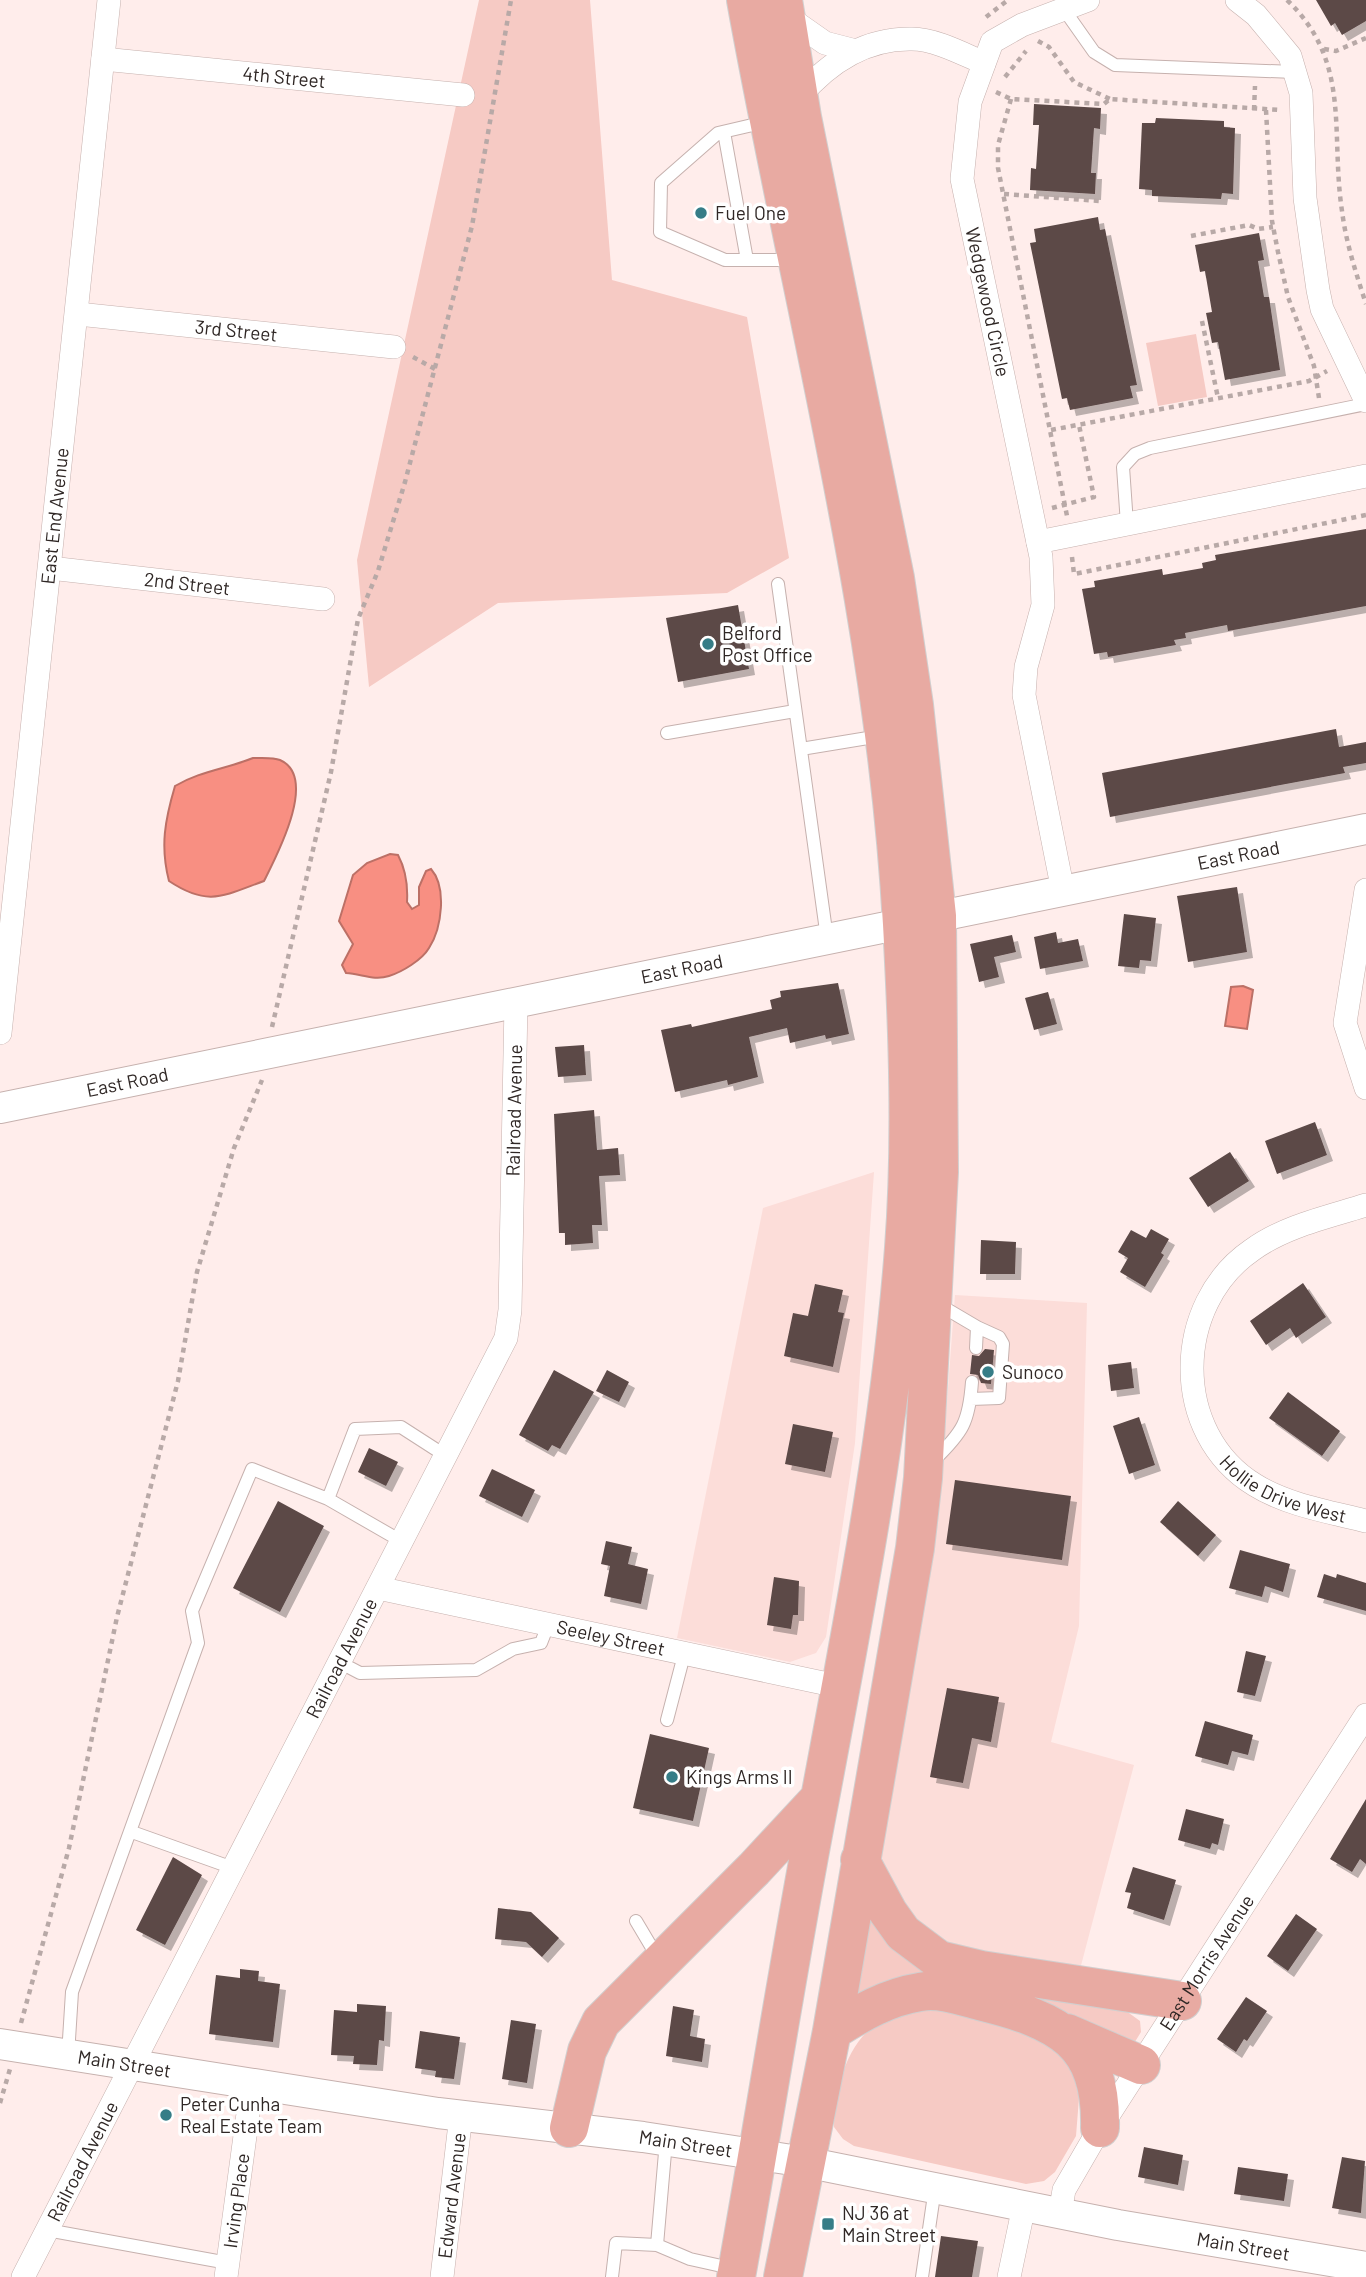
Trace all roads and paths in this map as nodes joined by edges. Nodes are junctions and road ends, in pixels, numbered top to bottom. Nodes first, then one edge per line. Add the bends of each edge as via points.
1 (109, 0) edge
2 (511, 0) edge
3 (746, 0) edge
4 (1088, 0) edge
5 (1237, 0) edge
6 (1287, 0) edge
7 (784, 7) edge
8 (1063, 8) junction
9 (1366, 37) edge
10 (1323, 49) junction
11 (856, 51) junction
12 (103, 59) junction
13 (984, 63) junction
14 (1255, 72) junction
15 (1294, 72) junction
16 (463, 95) dead end
17 (799, 97) junction
18 (1011, 99) junction
19 (1110, 99) junction
20 (1254, 110) junction
21 (1266, 110) junction
22 (1302, 110) junction
23 (768, 121) junction
24 (724, 132) junction
25 (1004, 194) junction
26 (1099, 201) dead end
27 (1273, 227) junction
28 (1191, 236) dead end
29 (747, 260) junction
30 (796, 260) junction
31 (1366, 304) edge
32 (78, 314) junction
33 (1202, 321) dead end
34 (394, 347) dead end
35 (1349, 365) junction
36 (1314, 377) junction
37 (1218, 398) junction
38 (1366, 402) edge
39 (1323, 412) junction
40 (1079, 425) junction
41 (1051, 430) junction
42 (1366, 476) edge
43 (1065, 504) junction
44 (1045, 510) dead end
45 (1366, 515) edge
46 (1067, 524) dead end
47 (1128, 524) junction
48 (1038, 542) junction
49 (1071, 549) dead end
50 (50, 568) junction
51 (778, 584) dead end
52 (323, 598) dead end
53 (795, 711) junction
54 (667, 733) dead end
55 (883, 736) junction
56 (801, 749) junction
57 (1366, 829) edge
58 (1366, 890) edge
59 (1063, 891) junction
60 (920, 919) junction
61 (827, 938) junction
62 (516, 1003) junction
63 (271, 1032) dead end
64 (0, 1033) edge
65 (263, 1075) dead end
66 (1366, 1088) edge
67 (0, 1108) edge
68 (1366, 1205) edge
69 (933, 1302) junction
70 (977, 1327) junction
71 (976, 1348) dead end
72 (972, 1382) dead end
73 (971, 1399) junction
74 (446, 1456) junction
75 (923, 1470) junction
76 (328, 1499) junction
77 (1366, 1521) edge
78 (401, 1542) junction
79 (378, 1588) junction
80 (548, 1625) junction
81 (684, 1655) junction
82 (339, 1662) junction
83 (842, 1688) junction
84 (1366, 1715) edge
85 (667, 1720) dead end
86 (820, 1798) junction
87 (132, 1832) junction
88 (860, 1860) junction
89 (233, 1868) junction
90 (636, 1922) dead end
91 (660, 1961) junction
92 (1182, 2001) junction
93 (832, 2031) junction
94 (1065, 2032) junction
95 (10, 2046) edge
96 (68, 2055) junction
97 (132, 2064) junction
98 (1141, 2065) junction
99 (252, 2084) junction
100 (0, 2103) edge
101 (461, 2115) junction
102 (569, 2128) junction
103 (1100, 2128) junction
104 (666, 2141) junction
105 (756, 2157) junction
106 (805, 2162) junction
107 (935, 2188) junction
108 (1024, 2206) junction
109 (1060, 2213) junction
110 (47, 2230) junction
111 (657, 2245) junction
112 (1366, 2267) edge
113 (227, 2270) edge
114 (737, 2273) edge
115 (23, 2277) edge
116 (442, 2277) edge
117 (612, 2277) edge
118 (783, 2277) edge
119 (922, 2277) edge
120 (1009, 2277) edge

1 - 12 street, East End Avenue
2 - 63 path via 472,226 405,482 358,619 331,772
3 - 23 highway
4 - 8 street, Wedgewood Circle
5 - 15 street via 1290,56
6 - 10 path via 1304,16
7 - 11 street via 825,43
7 - 17 highway
8 - 13 street, Wedgewood Circle via 992,42
8 - 14 lane via 1094,52 1115,65
9 - 10 path via 1336,51
10 - 31 path via 1335,85 1341,208
11 - 13 street via 912,39
11 - 17 street via 817,75
12 - 16 street, 4th Street
12 - 32 street, East End Avenue
13 - 48 street, Wedgewood Circle via 970,102 962,179
14 - 15 lane
14 - 20 path
15 - 22 street
17 - 60 highway via 895,578 914,705
18 - 19 path via 1104,104
18 - 19 path via 995,91 1038,41 1049,47 1074,82
18 - 25 path via 998,145
19 - 20 path
20 - 21 path
21 - 22 path
21 - 27 path
22 - 35 street via 1306,198 1318,290 1322,309
23 - 24 lane
23 - 30 highway
24 - 29 lane
24 - 29 lane via 661,183 660,232 725,260
25 - 26 path
25 - 41 path
27 - 28 path via 1249,225
27 - 36 path via 1288,297
29 - 30 lane
30 - 55 highway via 857,555
32 - 34 street, 3rd Street
32 - 50 street, East End Avenue
33 - 37 path
35 - 36 path
35 - 38 street
36 - 37 path
36 - 39 path
37 - 40 path
38 - 39 lane
39 - 47 lane via 1135,454 1123,467
40 - 41 path
40 - 43 path via 1094,497
41 - 43 path
42 - 47 street
43 - 44 path
43 - 46 path
45 - 49 path via 1074,574
47 - 48 street
48 - 59 street, Wedgewood Circle via 1043,605 1026,667 1024,695
50 - 52 street, 2nd Street
50 - 64 street, East End Avenue
51 - 53 lane
53 - 54 lane
53 - 56 lane
55 - 56 lane
55 - 60 highway
56 - 61 lane
57 - 59 street, East Road
58 - 66 street via 1345,1023
59 - 60 street, East Road
60 - 61 street, East Road
60 - 69 highway via 939,1160
60 - 83 highway via 904,1247 882,1435
61 - 62 street, East Road
62 - 67 street, East Road
62 - 74 street, Railroad Avenue via 506,1338
65 - 95 path via 234,1148 197,1272 178,1381 117,1617 68,1848
68 - 77 street, Hollie Drive West via 1275,1237 1252,1250 1220,1280 1202,1311 1191,1372 1198,1411 1238,1474 1295,1502
69 - 70 lane
69 - 75 highway
70 - 71 lane
70 - 73 lane via 999,1337 1003,1344 999,1398
72 - 73 lane
73 - 75 lane via 968,1419 958,1437
74 - 76 lane via 401,1427 355,1429
74 - 78 street, Railroad Avenue
75 - 88 highway via 915,1548
76 - 78 lane
76 - 87 lane via 252,1469 192,1611 198,1643
78 - 79 street, Railroad Avenue
79 - 80 street, Seeley Street
79 - 82 street, Railroad Avenue
80 - 81 street, Seeley Street
80 - 82 lane via 541,1643 513,1649 476,1670 360,1673
81 - 83 street, Seeley Street
81 - 85 lane
82 - 89 street, Railroad Avenue
83 - 86 highway
84 - 92 street, East Morris Avenue
86 - 91 highway
86 - 105 highway
87 - 89 lane
87 - 96 lane via 72,1992
88 - 92 highway via 903,1933 939,1960
88 - 93 highway
89 - 97 street, Railroad Avenue
90 - 91 lane
91 - 102 highway via 601,2022 587,2051
92 - 98 street, East Morris Avenue
93 - 94 highway via 896,1997 923,1991 1006,2007
93 - 106 highway
94 - 98 highway
94 - 103 highway via 1088,2062 1101,2094
95 - 96 street, Main Street
95 - 100 path
96 - 97 street, Main Street
97 - 99 street, Main Street
97 - 110 street, Railroad Avenue
98 - 103 street, East Morris Avenue
99 - 101 street, Main Street
99 - 113 street, Irving Place
101 - 102 street, Main Street
101 - 116 street, Edward Avenue
102 - 104 street, Main Street
103 - 109 street, East Morris Avenue via 1064,2190
104 - 105 street, Main Street
104 - 111 lane
105 - 106 street, Main Street
105 - 114 highway
106 - 107 street, Main Street
106 - 118 highway
107 - 108 street, Main Street
107 - 119 lane
108 - 109 street, Main Street
108 - 120 street
109 - 112 street, Main Street
110 - 113 lane
110 - 115 street, Railroad Avenue
111 - 114 lane
111 - 117 lane via 616,2243

